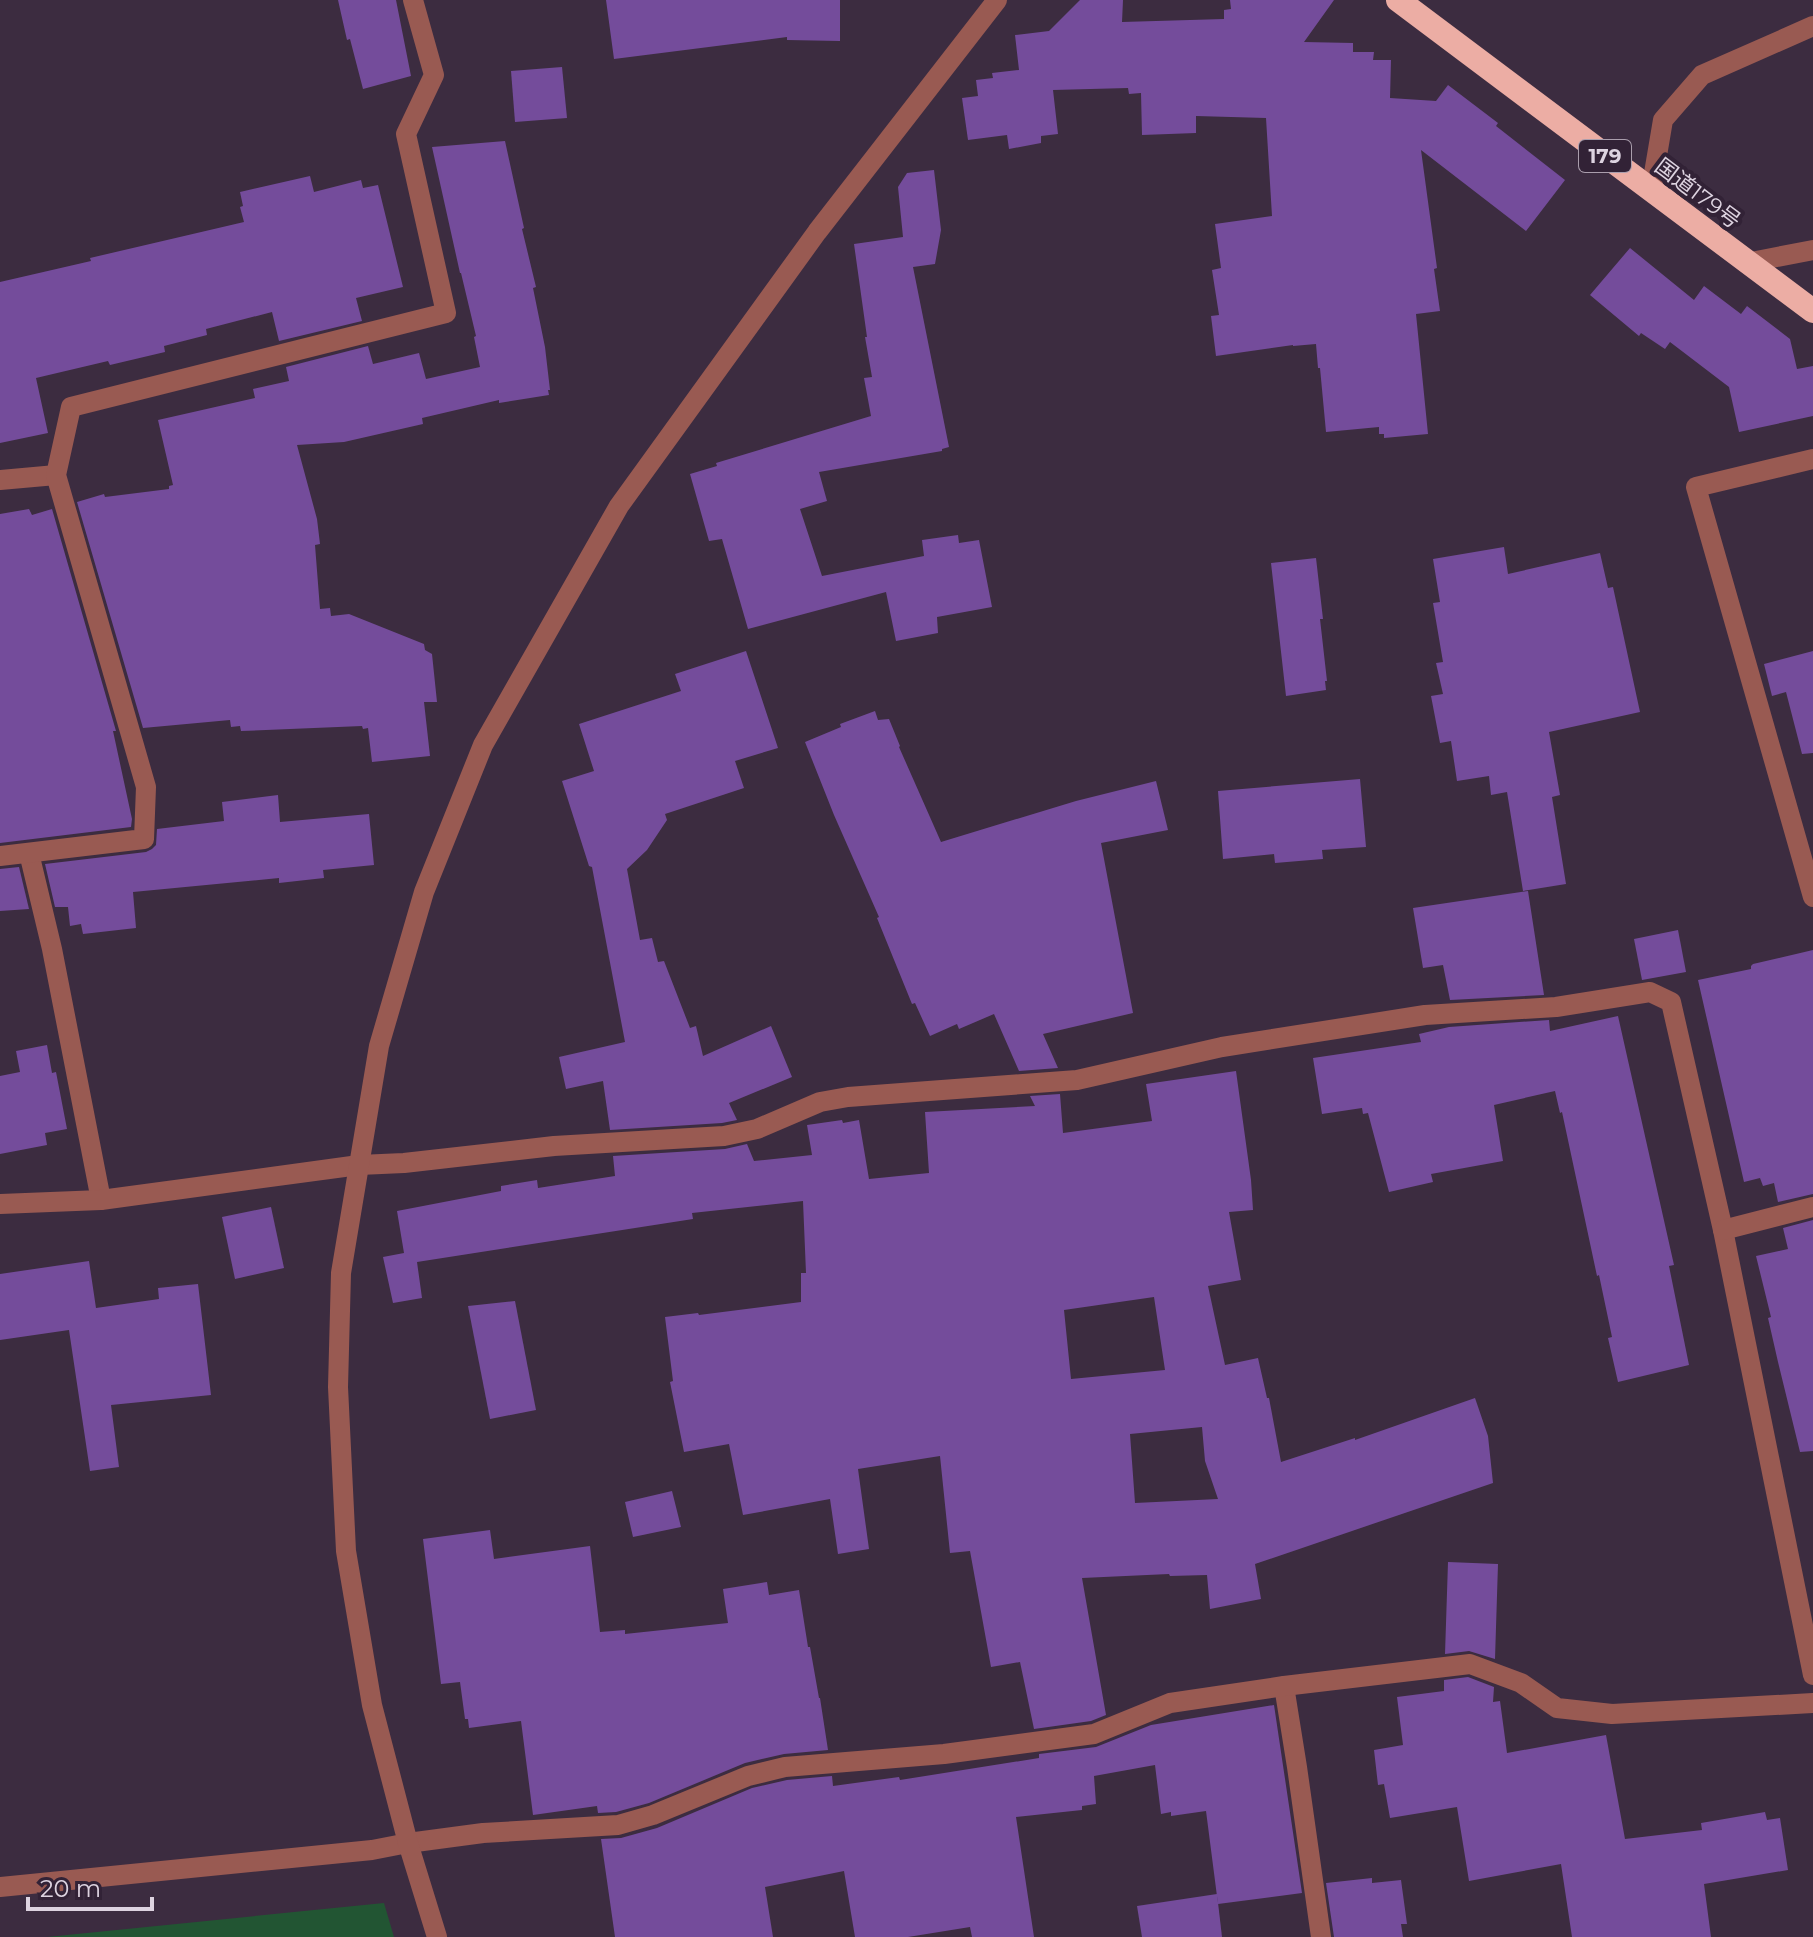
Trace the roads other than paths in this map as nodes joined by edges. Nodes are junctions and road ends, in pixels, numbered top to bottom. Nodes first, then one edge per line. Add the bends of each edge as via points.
1 (413, 0) edge
2 (997, 0) edge
3 (1398, 0) edge
4 (1813, 26) edge
5 (1651, 191) junction
6 (1813, 250) edge
7 (1746, 263) junction
8 (1813, 311) edge
9 (1813, 459) edge
10 (56, 475) junction
11 (0, 480) edge
12 (29, 853) junction
13 (0, 856) edge
14 (1813, 897) edge
15 (359, 1165) junction
16 (101, 1200) junction
17 (0, 1204) edge
18 (1813, 1207) edge
19 (1723, 1230) junction
20 (1813, 1675) edge
21 (1284, 1686) junction
22 (1813, 1703) edge
23 (408, 1843) junction
24 (0, 1887) edge
25 (437, 1937) edge
26 (1321, 1937) edge

1 - 10 street via 434,75 406,134 446,313 71,407
2 - 15 street via 817,232 619,506 483,745 424,892 379,1046
3 - 5 highway, 国道179号 / 179
4 - 5 street via 1702,75 1663,120
5 - 7 highway, 国道179号 / 179
6 - 7 street
7 - 8 highway, 国道179号 / 179
9 - 14 street via 1696,487
10 - 11 street
10 - 12 street via 146,787 144,839
12 - 13 street
12 - 16 street
15 - 16 street
15 - 19 street via 724,1136 848,1097 1077,1080 1222,1047 1410,1017 1556,1007 1650,992 1671,1002
15 - 23 street via 341,1273 338,1387 346,1551 372,1705
16 - 17 street
18 - 19 street
19 - 20 street
21 - 22 street via 1470,1664 1521,1683 1557,1708 1612,1714
21 - 23 street via 1170,1703 1094,1734 785,1767 618,1825
21 - 26 street
23 - 24 street
23 - 25 street

